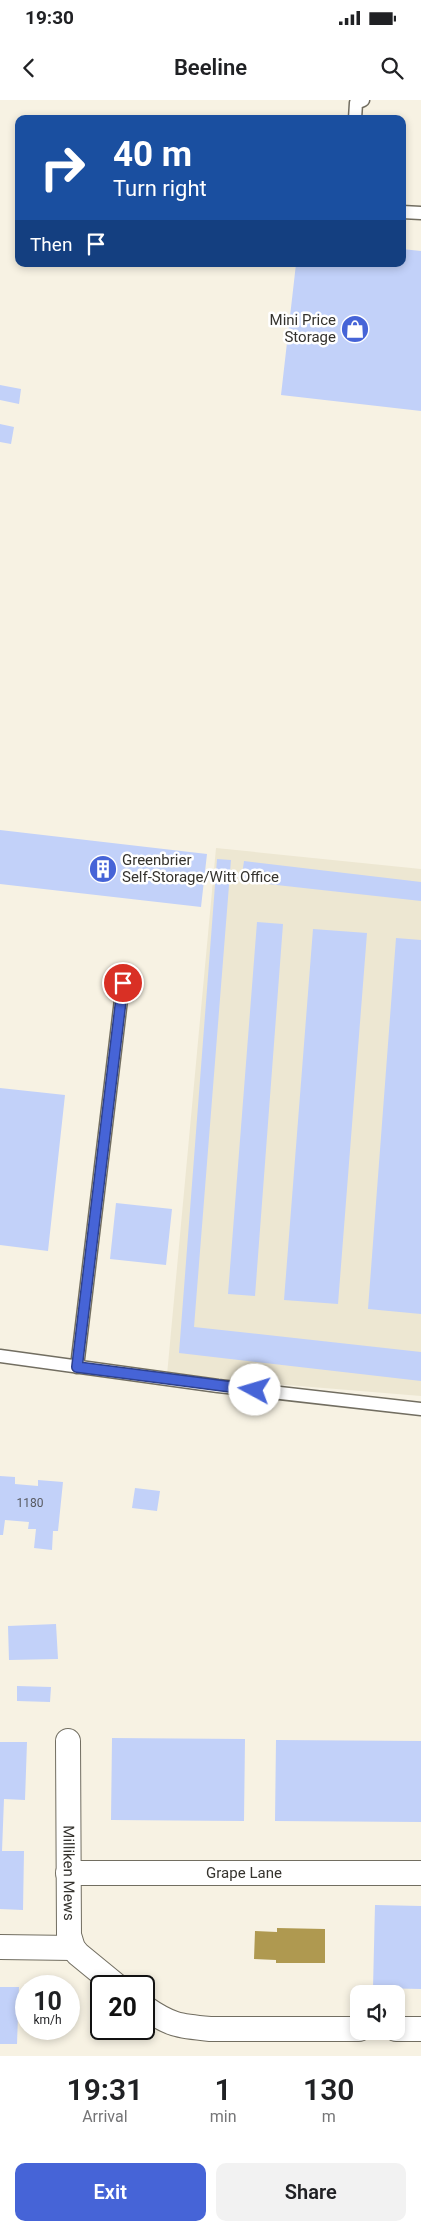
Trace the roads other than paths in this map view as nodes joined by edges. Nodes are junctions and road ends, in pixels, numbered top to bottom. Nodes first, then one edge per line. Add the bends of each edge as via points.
1 (363, 100) edge
2 (355, 115) edge
3 (406, 212) edge
4 (421, 214) edge
5 (123, 983) dead end
6 (0, 1356) edge
7 (77, 1367) junction
8 (421, 1409) edge
9 (68, 1740) dead end
10 (68, 1873) junction
11 (421, 1874) edge
12 (0, 1946) edge
13 (73, 1948) junction
14 (103, 1975) edge
15 (155, 2014) edge
16 (350, 2029) edge
17 (405, 2029) edge
18 (421, 2029) edge

1 - 2 lane via 356,103
3 - 4 lane
5 - 7 lane
6 - 7 lane
7 - 8 lane
9 - 10 street, Milliken Mews
10 - 11 street, Grape Lane
10 - 13 street, Milliken Mews via 68,1924
12 - 13 street
13 - 14 street
15 - 16 street via 171,2024 210,2029
17 - 18 street

